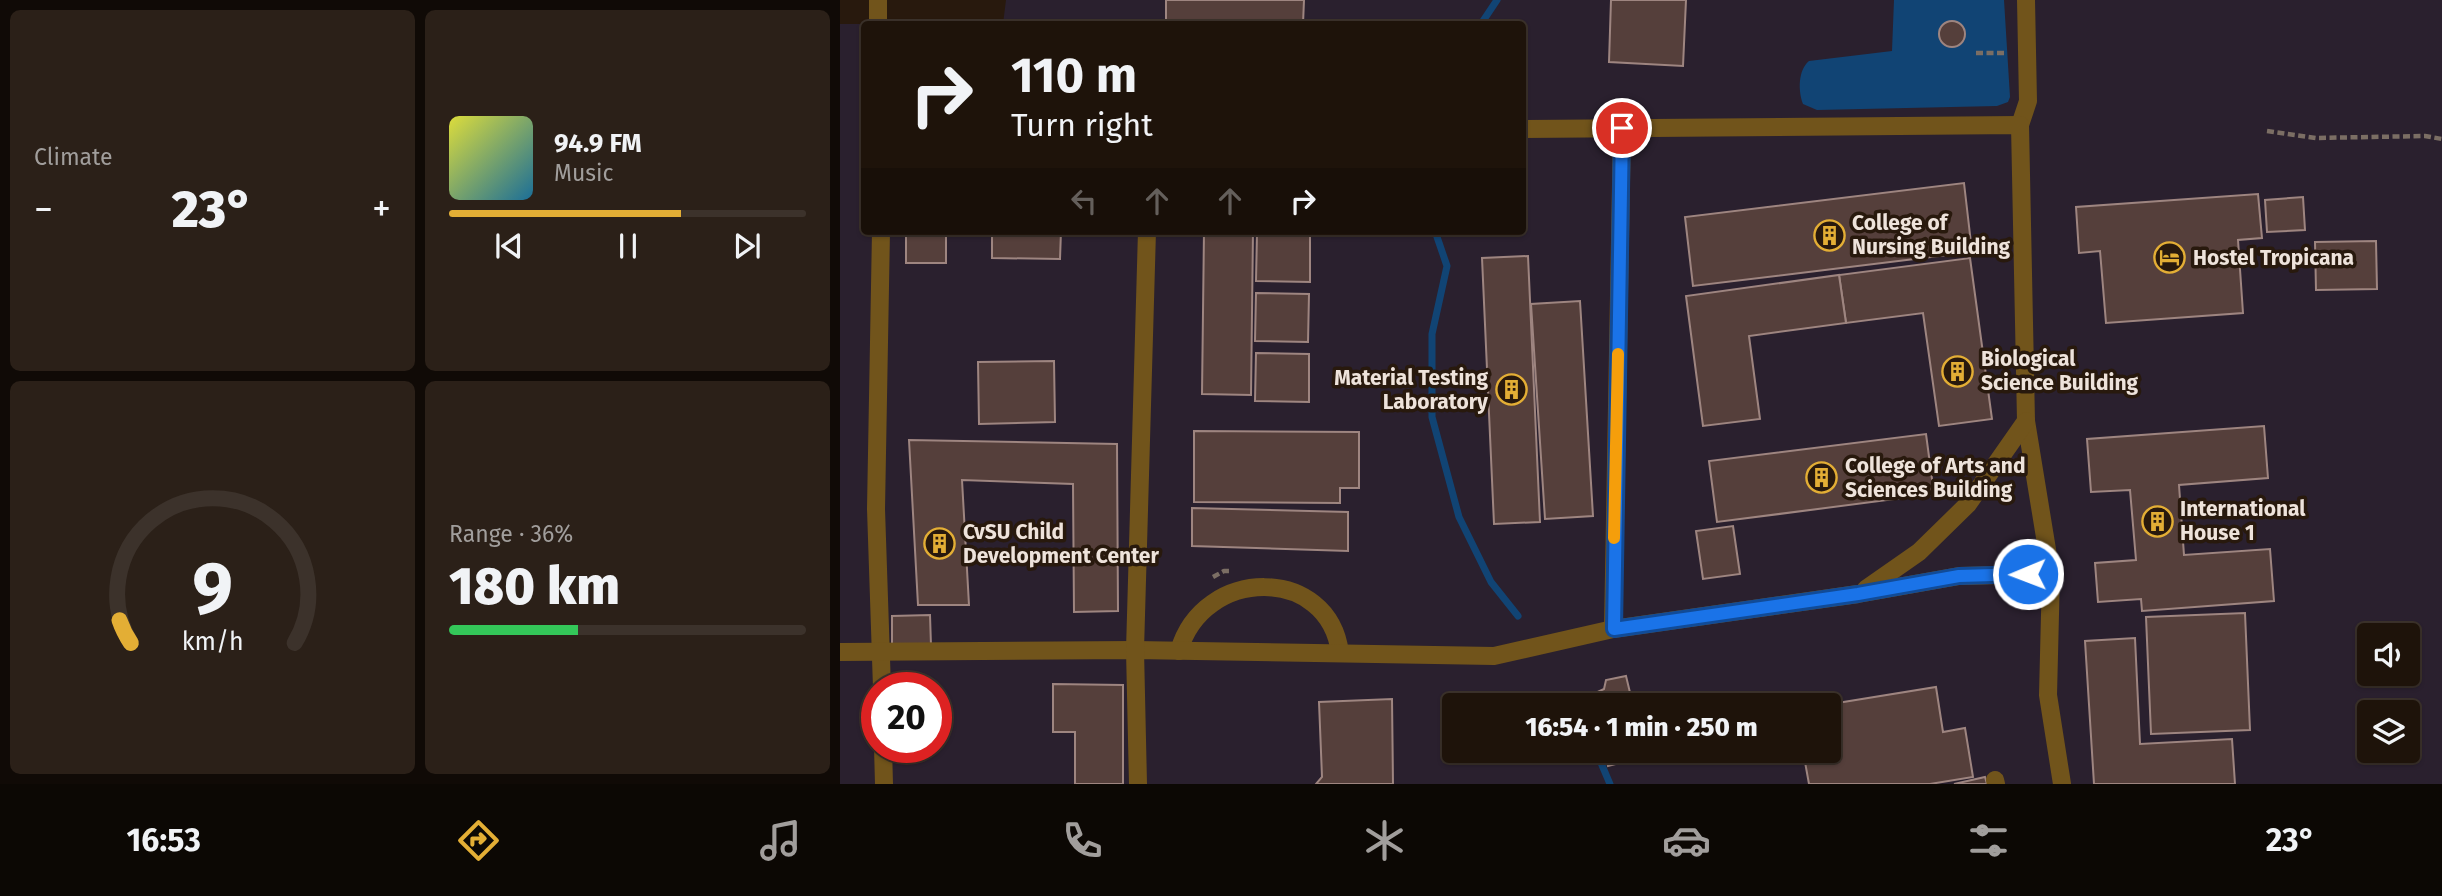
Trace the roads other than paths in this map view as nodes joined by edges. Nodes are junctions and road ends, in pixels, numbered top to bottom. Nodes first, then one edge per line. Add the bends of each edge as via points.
1 (878, 0) edge
2 (2026, 0) edge
3 (878, 21) edge
4 (2020, 125) junction
5 (1622, 128) junction
6 (1526, 129) edge
7 (881, 235) edge
8 (1147, 235) edge
9 (2026, 421) junction
10 (2051, 574) junction
11 (1858, 594) junction
12 (1614, 629) junction
13 (1135, 650) junction
14 (1179, 651) junction
15 (840, 652) edge
16 (881, 652) junction
17 (1340, 653) junction
18 (882, 672) edge
19 (883, 763) edge
20 (884, 784) edge
21 (1138, 784) edge
22 (2062, 784) edge

1 - 3 street
2 - 4 street via 2028,101
4 - 5 street
4 - 9 street
5 - 6 street
5 - 12 street
7 - 16 street via 876,509
8 - 13 street
9 - 10 street
9 - 11 street via 1968,504 1919,551
10 - 11 street via 1959,576
10 - 22 street via 2048,695
11 - 12 street
12 - 17 street via 1494,656
13 - 14 street
13 - 16 street
13 - 21 street
14 - 17 street
14 - 17 street via 1190,624 1212,602 1256,587 1289,591 1317,608 1338,636
15 - 16 street
16 - 18 street
19 - 20 street

